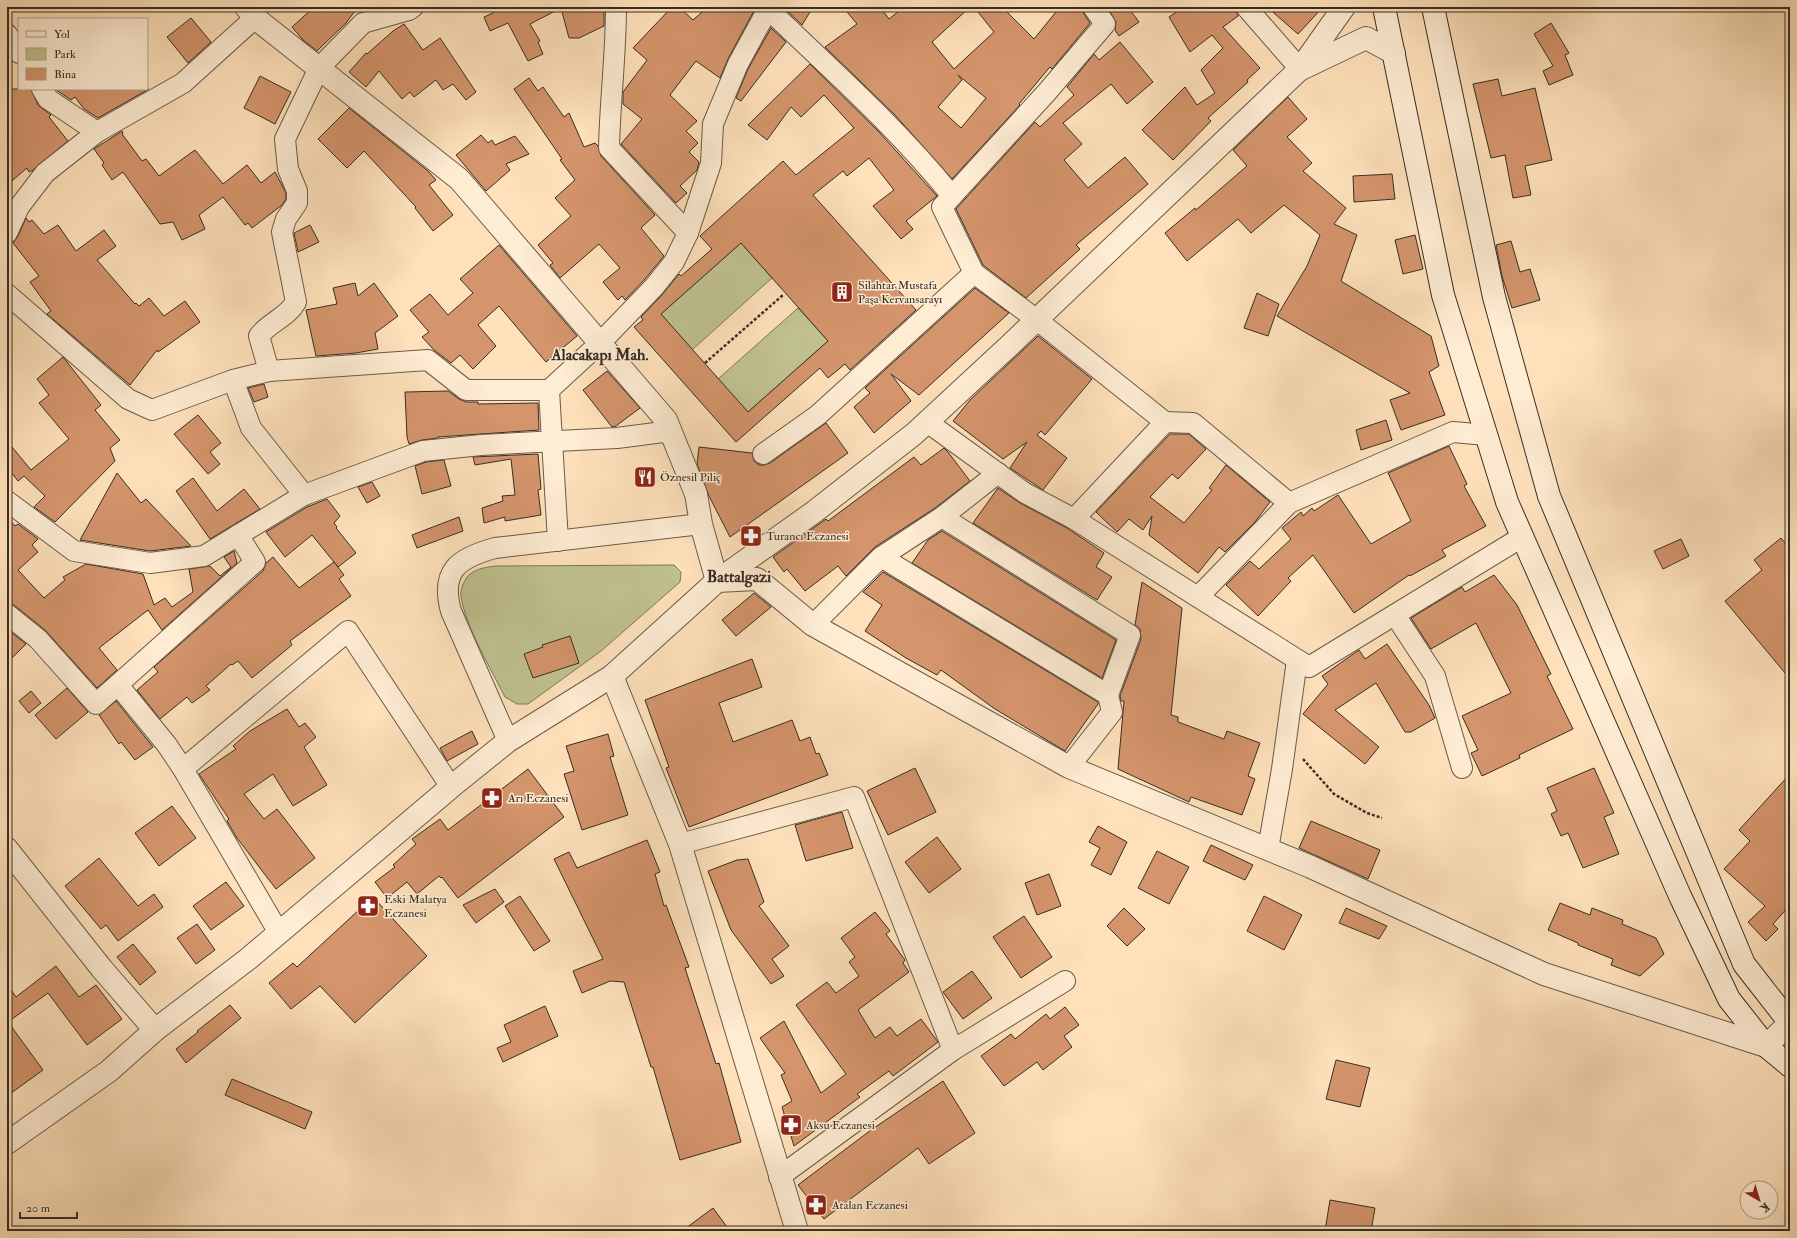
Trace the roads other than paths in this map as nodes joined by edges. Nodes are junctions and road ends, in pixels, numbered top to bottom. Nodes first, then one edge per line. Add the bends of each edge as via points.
1 (413, 7) edge
2 (616, 7) edge
3 (1093, 7) edge
4 (1246, 7) edge
5 (1344, 7) edge
6 (1384, 7) edge
7 (1433, 7) edge
8 (768, 8) edge
9 (250, 13) edge
10 (7, 34) edge
11 (18, 51) edge
12 (1394, 53) junction
13 (319, 68) junction
14 (1300, 69) junction
15 (43, 90) edge
16 (97, 132) junction
17 (952, 196) junction
18 (7, 233) edge
19 (688, 233) junction
20 (974, 273) junction
21 (7, 294) edge
22 (1037, 320) junction
23 (600, 343) junction
24 (269, 371) junction
25 (233, 380) junction
26 (549, 390) junction
27 (927, 422) junction
28 (1165, 422) junction
29 (671, 431) junction
30 (1486, 435) junction
31 (552, 440) junction
32 (763, 454) dead end
33 (998, 473) junction
34 (304, 495) junction
35 (7, 500) edge
36 (1289, 503) junction
37 (942, 518) junction
38 (1074, 519) junction
39 (702, 524) junction
40 (238, 535) junction
41 (1522, 537) junction
42 (558, 540) junction
43 (881, 557) junction
44 (717, 581) junction
45 (1198, 597) junction
46 (7, 614) edge
47 (1395, 616) junction
48 (813, 625) junction
49 (1297, 660) junction
50 (612, 676) junction
51 (118, 685) junction
52 (1108, 695) junction
53 (508, 741) junction
54 (1069, 767) junction
55 (1462, 768) dead end
56 (183, 769) junction
57 (451, 787) junction
58 (680, 844) junction
59 (7, 849) edge
60 (1268, 849) junction
61 (279, 933) junction
62 (1065, 981) dead end
63 (1790, 1023) edge
64 (155, 1030) junction
65 (1766, 1046) junction
66 (953, 1050) junction
67 (1790, 1066) edge
68 (7, 1143) edge
69 (779, 1177) junction
70 (797, 1231) edge

1 - 13 street via 363,24
2 - 19 street via 609,148
3 - 17 street via 1105,24
4 - 14 street
5 - 14 street
6 - 12 street
7 - 63 street via 1494,297 1549,496 1744,964
8 - 17 street via 924,160
8 - 19 street via 738,64 713,124 711,163
9 - 13 street
9 - 16 street via 183,83
10 - 11 street
12 - 14 street via 1366,38
12 - 30 street via 1443,295
13 - 23 street via 459,178
13 - 24 street via 284,139 288,169 297,191 297,203 286,219 282,232 296,302 292,310 265,328 259,336
14 - 22 street
15 - 16 street via 48,99
16 - 18 street via 45,173 19,207
17 - 20 street via 942,207
19 - 23 street via 674,262 654,287
20 - 22 street
20 - 32 street via 818,416
21 - 25 street via 128,399 152,410
22 - 27 street
22 - 28 street
23 - 26 street
23 - 29 street via 666,420
24 - 25 street
24 - 26 street via 428,360 466,390
25 - 34 street via 252,428
26 - 31 street
27 - 33 street
27 - 44 street via 814,512
28 - 36 street via 1193,423
28 - 38 street
29 - 31 street via 617,438
29 - 39 street via 696,494
30 - 36 street via 1453,432
30 - 41 street via 1507,502
31 - 34 street via 481,444 422,451
31 - 42 street
33 - 37 street
33 - 38 street via 1025,493
34 - 40 street
35 - 40 street via 74,551 150,563 204,556
36 - 45 street
37 - 43 street
37 - 52 street via 1130,635
38 - 45 street
39 - 42 street
39 - 44 street
40 - 51 street via 256,562
41 - 47 street
41 - 65 street via 1680,896 1730,999
42 - 53 street via 474,553 457,565 448,580 446,595 451,611
43 - 48 street
43 - 52 street
44 - 48 street via 758,579
44 - 50 street
45 - 49 street
46 - 51 street via 38,639 96,704
47 - 49 street via 1309,667
47 - 55 street via 1435,676
48 - 54 street
49 - 60 street
50 - 53 street
50 - 58 street
51 - 56 street via 167,745
52 - 54 street via 1112,712
53 - 57 street
54 - 60 street
56 - 57 street via 348,631
56 - 61 street
57 - 61 street
58 - 66 street via 854,797
58 - 69 street
59 - 64 street via 102,969
60 - 65 street via 1544,974
61 - 64 street
62 - 66 street
63 - 65 street
64 - 68 street via 109,1071
65 - 67 street
66 - 69 street
69 - 70 street

